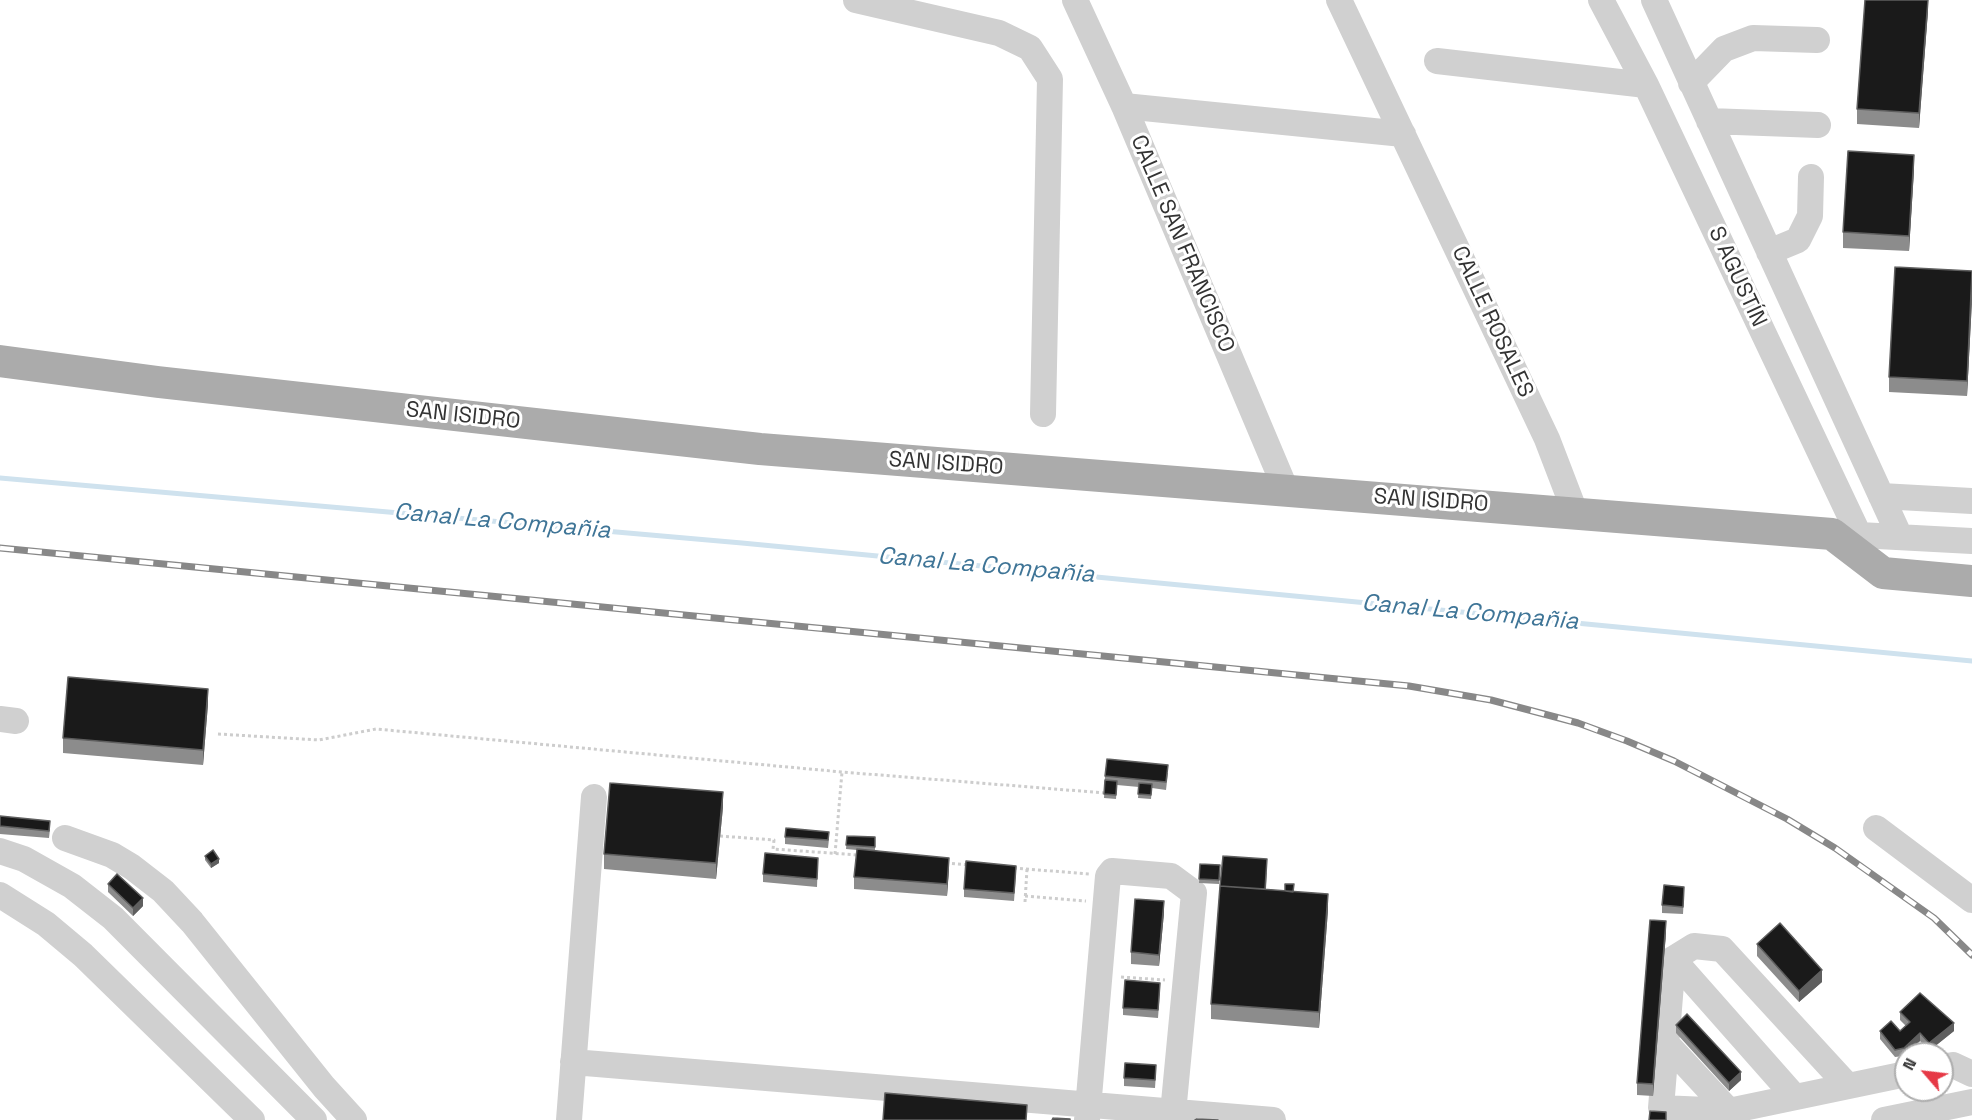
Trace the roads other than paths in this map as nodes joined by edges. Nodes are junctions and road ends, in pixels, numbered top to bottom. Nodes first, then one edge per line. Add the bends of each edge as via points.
1 (856, 0) edge
2 (1075, 0) edge
3 (1338, 0) edge
4 (1601, 0) edge
5 (1653, 0) edge
6 (1817, 40) dead end
7 (1437, 61) dead end
8 (1691, 83) junction
9 (1646, 85) junction
10 (1124, 106) junction
11 (1709, 121) junction
12 (1818, 125) dead end
13 (1402, 134) junction
14 (1811, 177) dead end
15 (1769, 252) junction
16 (0, 361) edge
17 (1043, 414) dead end
18 (1286, 490) junction
19 (1881, 496) junction
20 (1972, 501) edge
21 (1575, 512) junction
22 (1900, 537) junction
23 (1962, 541) edge
24 (1868, 555) junction
25 (1961, 580) edge
26 (594, 797) dead end
27 (1876, 828) dead end
28 (65, 838) dead end
29 (0, 851) edge
30 (0, 895) edge
31 (1972, 900) edge
32 (1673, 959) junction
33 (1666, 1043) junction
34 (573, 1062) junction
35 (1954, 1065) edge
36 (1972, 1074) edge
37 (1894, 1076) edge
38 (1846, 1085) junction
39 (1794, 1096) junction
40 (1972, 1102) edge
41 (1729, 1111) junction
42 (1088, 1113) edge
43 (1173, 1113) junction
44 (1946, 1114) edge
45 (306, 1118) edge
46 (252, 1120) edge
47 (354, 1120) edge
48 (569, 1120) edge
49 (1273, 1120) edge
50 (1884, 1120) edge

1 - 17 street via 999,33 1030,48 1050,79
2 - 10 street, CALLE SAN FRANCISCO
3 - 13 street, CALLE ROSALES
4 - 9 street, S AGUSTÍN
5 - 8 street
6 - 8 street via 1753,38 1724,49
7 - 9 street
8 - 11 street
9 - 24 street, S AGUSTÍN
10 - 13 street
10 - 18 street, CALLE SAN FRANCISCO
11 - 12 street
11 - 15 street
13 - 21 street, CALLE ROSALES via 1547,439
14 - 15 street via 1810,216 1798,240
15 - 19 street
16 - 18 main road, SAN ISIDRO via 760,449
18 - 21 main road, SAN ISIDRO
19 - 20 street
19 - 22 street
21 - 24 main road, SAN ISIDRO via 1832,534
22 - 23 street
22 - 24 street
23 - 25 street
24 - 25 main road
26 - 34 street
27 - 31 street
28 - 47 street via 112,855 163,891
29 - 45 street via 72,886 113,918
30 - 46 street via 46,924 84,955
32 - 33 street
32 - 38 street via 1694,946 1722,949
32 - 39 street
33 - 41 street
33 - 41 street via 1661,1108
34 - 42 street
34 - 48 street
35 - 36 street
37 - 38 street
38 - 39 street
39 - 41 street
40 - 44 street
42 - 43 street
42 - 43 street via 1108,876 1112,871 1171,876 1204,893
43 - 49 street
44 - 50 street

